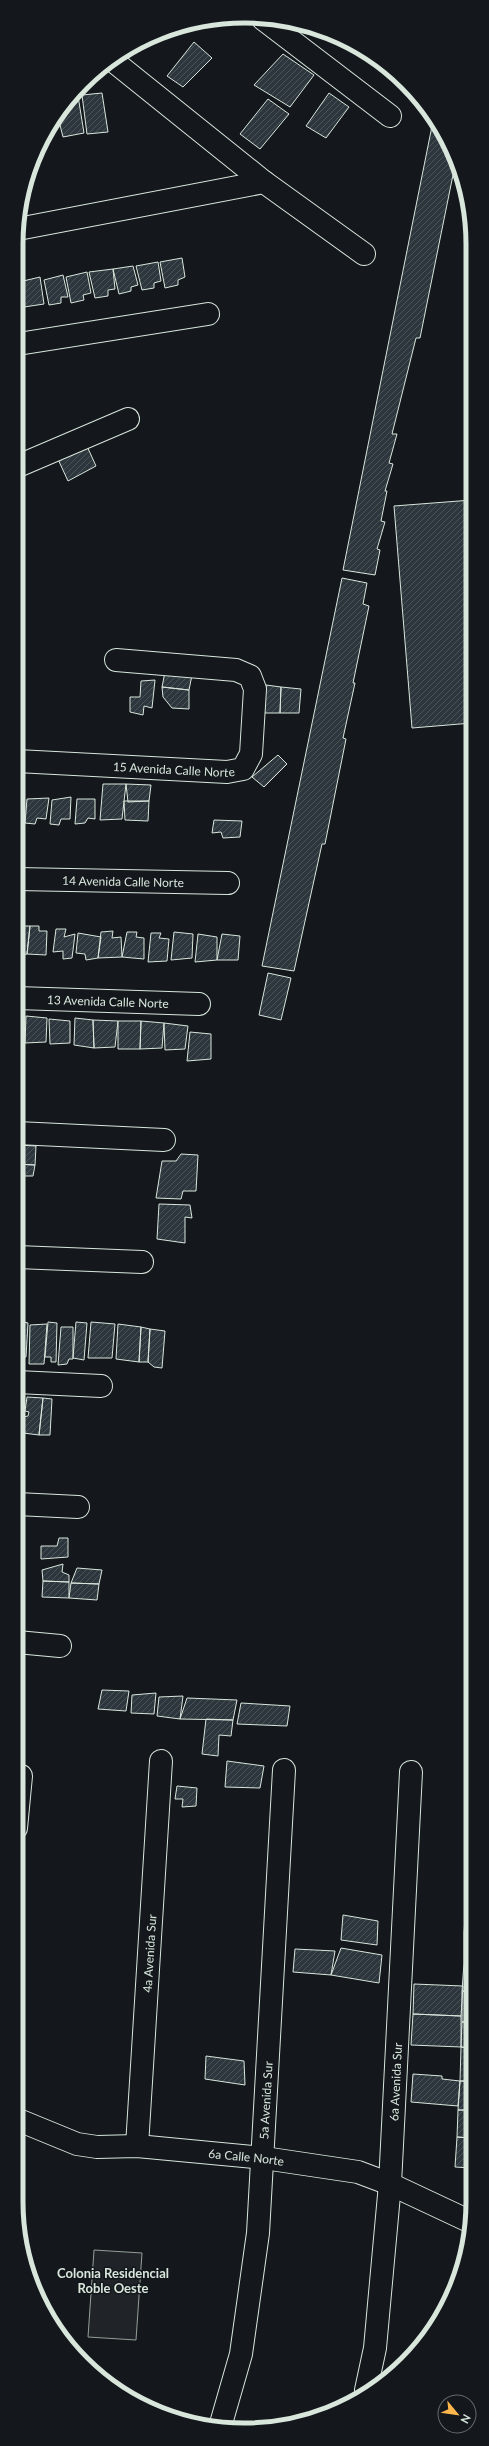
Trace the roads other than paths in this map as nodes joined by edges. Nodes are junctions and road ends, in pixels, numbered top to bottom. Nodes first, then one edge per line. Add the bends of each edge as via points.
1 (270, 25) edge
2 (117, 63) edge
3 (390, 116) dead end
4 (264, 182) junction
5 (23, 228) edge
6 (364, 254) dead end
7 (208, 314) dead end
8 (23, 343) edge
9 (128, 419) dead end
10 (23, 464) edge
11 (116, 660) dead end
12 (23, 761) edge
13 (23, 879) edge
14 (228, 883) dead end
15 (23, 998) edge
16 (199, 1004) dead end
17 (23, 1133) edge
18 (164, 1140) dead end
19 (23, 1257) edge
20 (142, 1262) dead end
21 (23, 1382) edge
22 (101, 1386) dead end
23 (23, 1504) edge
24 (78, 1507) dead end
25 (23, 1643) edge
26 (60, 1646) dead end
27 (161, 1761) dead end
28 (284, 1770) dead end
29 (411, 1772) dead end
30 (23, 2122) edge
31 (137, 2146) junction
32 (264, 2158) junction
33 (390, 2184) junction
34 (466, 2219) edge
35 (367, 2387) edge
36 (222, 2422) edge

1 - 3 street
2 - 4 street
4 - 5 street
4 - 6 street
7 - 8 street
9 - 10 street
11 - 12 street, 15 Avenida Calle Norte via 236,670 250,676 255,689 251,754 243,769 227,772
13 - 14 street, 14 Avenida Calle Norte
15 - 16 street, 13 Avenida Calle Norte
17 - 18 street
19 - 20 street
21 - 22 street
23 - 24 street
25 - 26 street
27 - 31 street, 4a Avenida Sur
28 - 32 street, 5a Avenida Sur
29 - 33 street, 6a Avenida Sur
30 - 31 street, 6a Calle Norte via 77,2144 97,2147
31 - 32 street, 6a Calle Norte
32 - 33 street, 6a Calle Norte via 358,2172
32 - 36 street, 5a Avenida Sur via 258,2233 242,2354
33 - 34 street, 6a Calle Norte
33 - 35 street, 6a Avenida Sur via 374,2348

